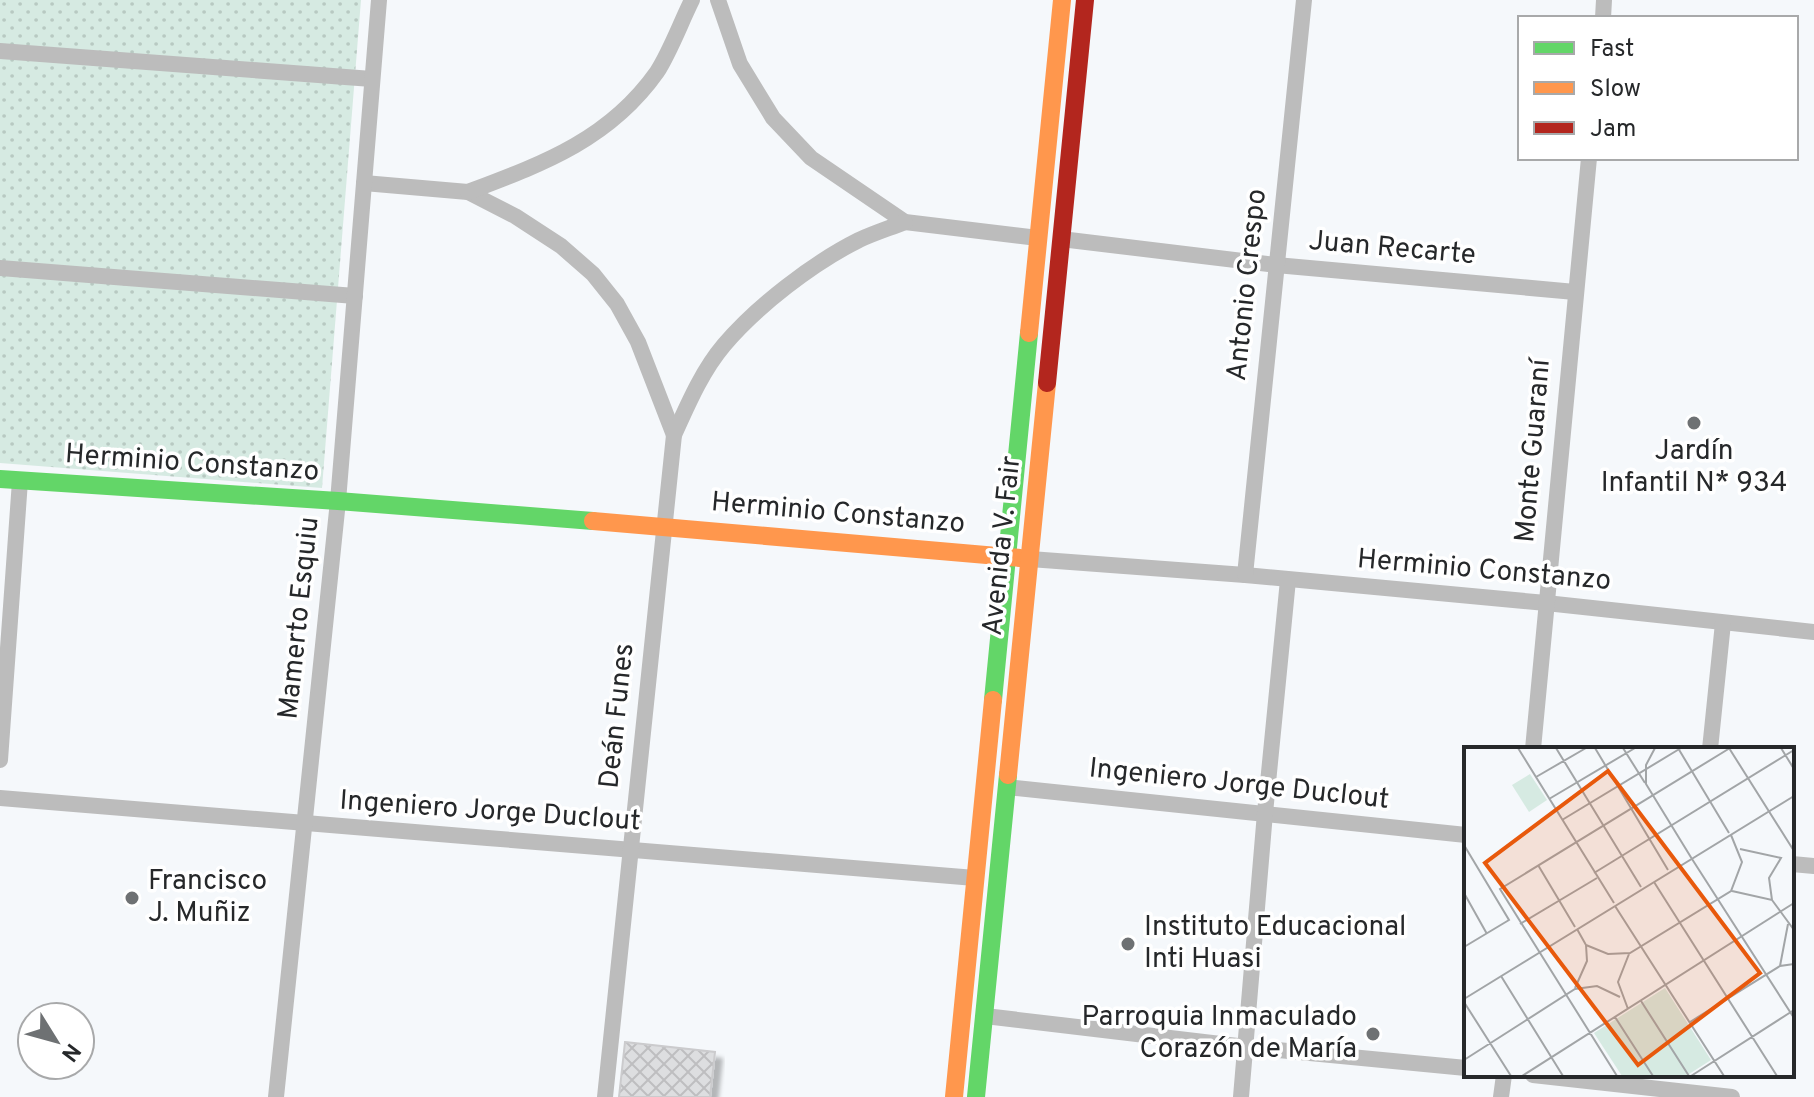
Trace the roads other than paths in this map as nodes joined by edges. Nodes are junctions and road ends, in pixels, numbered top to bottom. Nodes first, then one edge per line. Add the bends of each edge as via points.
1 (379, 0) edge
2 (692, 0) edge
3 (718, 0) edge
4 (1062, 0) edge
5 (1085, 0) edge
6 (1304, 0) edge
7 (0, 51) edge
8 (372, 79) junction
9 (1589, 160) edge
10 (364, 183) junction
11 (468, 192) junction
12 (905, 222) junction
13 (1038, 238) junction
14 (1061, 239) junction
15 (1276, 265) junction
16 (0, 268) edge
17 (1575, 292) junction
18 (355, 296) junction
19 (674, 435) junction
20 (0, 479) edge
21 (20, 481) junction
22 (338, 501) junction
23 (663, 527) junction
24 (1007, 557) junction
25 (1030, 559) junction
26 (1245, 575) junction
27 (1288, 580) junction
28 (1546, 603) junction
29 (1723, 623) junction
30 (1814, 632) edge
31 (1533, 747) edge
32 (1710, 747) edge
33 (0, 760) edge
34 (1006, 787) junction
35 (0, 798) edge
36 (1265, 813) junction
37 (304, 824) junction
38 (1464, 835) edge
39 (631, 849) junction
40 (1794, 864) edge
41 (1814, 866) edge
42 (975, 878) junction
43 (985, 1016) junction
44 (1246, 1047) junction
45 (1464, 1068) edge
46 (1504, 1077) edge
47 (1555, 1077) edge
48 (1678, 1088) edge
49 (276, 1097) edge
50 (605, 1097) edge
51 (954, 1097) edge
52 (976, 1097) edge
53 (1241, 1097) edge
54 (1501, 1097) edge
55 (1732, 1097) edge

1 - 8 street, Mamerto Esquiu
2 - 11 street via 658,71 625,110 541,164
3 - 12 street via 740,64 773,118 811,158
4 - 13 main road, Avenida V. Fair
5 - 14 main road, Avenida V. Fair
6 - 15 street, Antonio Crespo
7 - 8 street
8 - 10 street, Mamerto Esquiu
9 - 17 street, Monte Guaraní
10 - 11 street
10 - 18 street, Mamerto Esquiu
11 - 19 street via 561,246 593,274 638,342
12 - 13 street
12 - 19 street via 859,240 813,267 763,307 723,345
13 - 24 main road, Avenida V. Fair
14 - 15 street, Juan Recarte
14 - 25 main road, Avenida V. Fair
15 - 17 street, Juan Recarte
15 - 26 street, Antonio Crespo
16 - 18 street
17 - 28 street, Monte Guaraní
18 - 22 street, Mamerto Esquiu
19 - 23 street, Deán Funes
20 - 21 main road, Herminio Constanzo
21 - 22 main road, Herminio Constanzo
21 - 33 street
22 - 23 main road, Herminio Constanzo
22 - 37 street, Mamerto Esquiu
23 - 24 main road, Herminio Constanzo
23 - 39 street, Deán Funes
24 - 25 main road, Herminio Constanzo
24 - 42 main road, Avenida V. Fair
25 - 26 street, Herminio Constanzo
25 - 34 main road, Avenida V. Fair
26 - 27 street, Herminio Constanzo
27 - 28 street, Herminio Constanzo
27 - 36 street
28 - 29 street, Herminio Constanzo
28 - 31 street, Monte Guaraní
29 - 30 street, Herminio Constanzo
29 - 32 street
34 - 36 street, Ingeniero Jorge Duclout
34 - 43 main road, Avenida V. Fair
35 - 37 street, Ingeniero Jorge Duclout
36 - 38 street, Ingeniero Jorge Duclout
36 - 44 street
37 - 39 street, Ingeniero Jorge Duclout
37 - 49 street, Mamerto Esquiu
39 - 42 street, Ingeniero Jorge Duclout
39 - 50 street, Deán Funes
40 - 41 street
42 - 51 main road, Avenida V. Fair
43 - 44 street
43 - 52 main road, Avenida V. Fair
44 - 45 street
44 - 53 street
46 - 54 street
47 - 48 street
48 - 55 street

